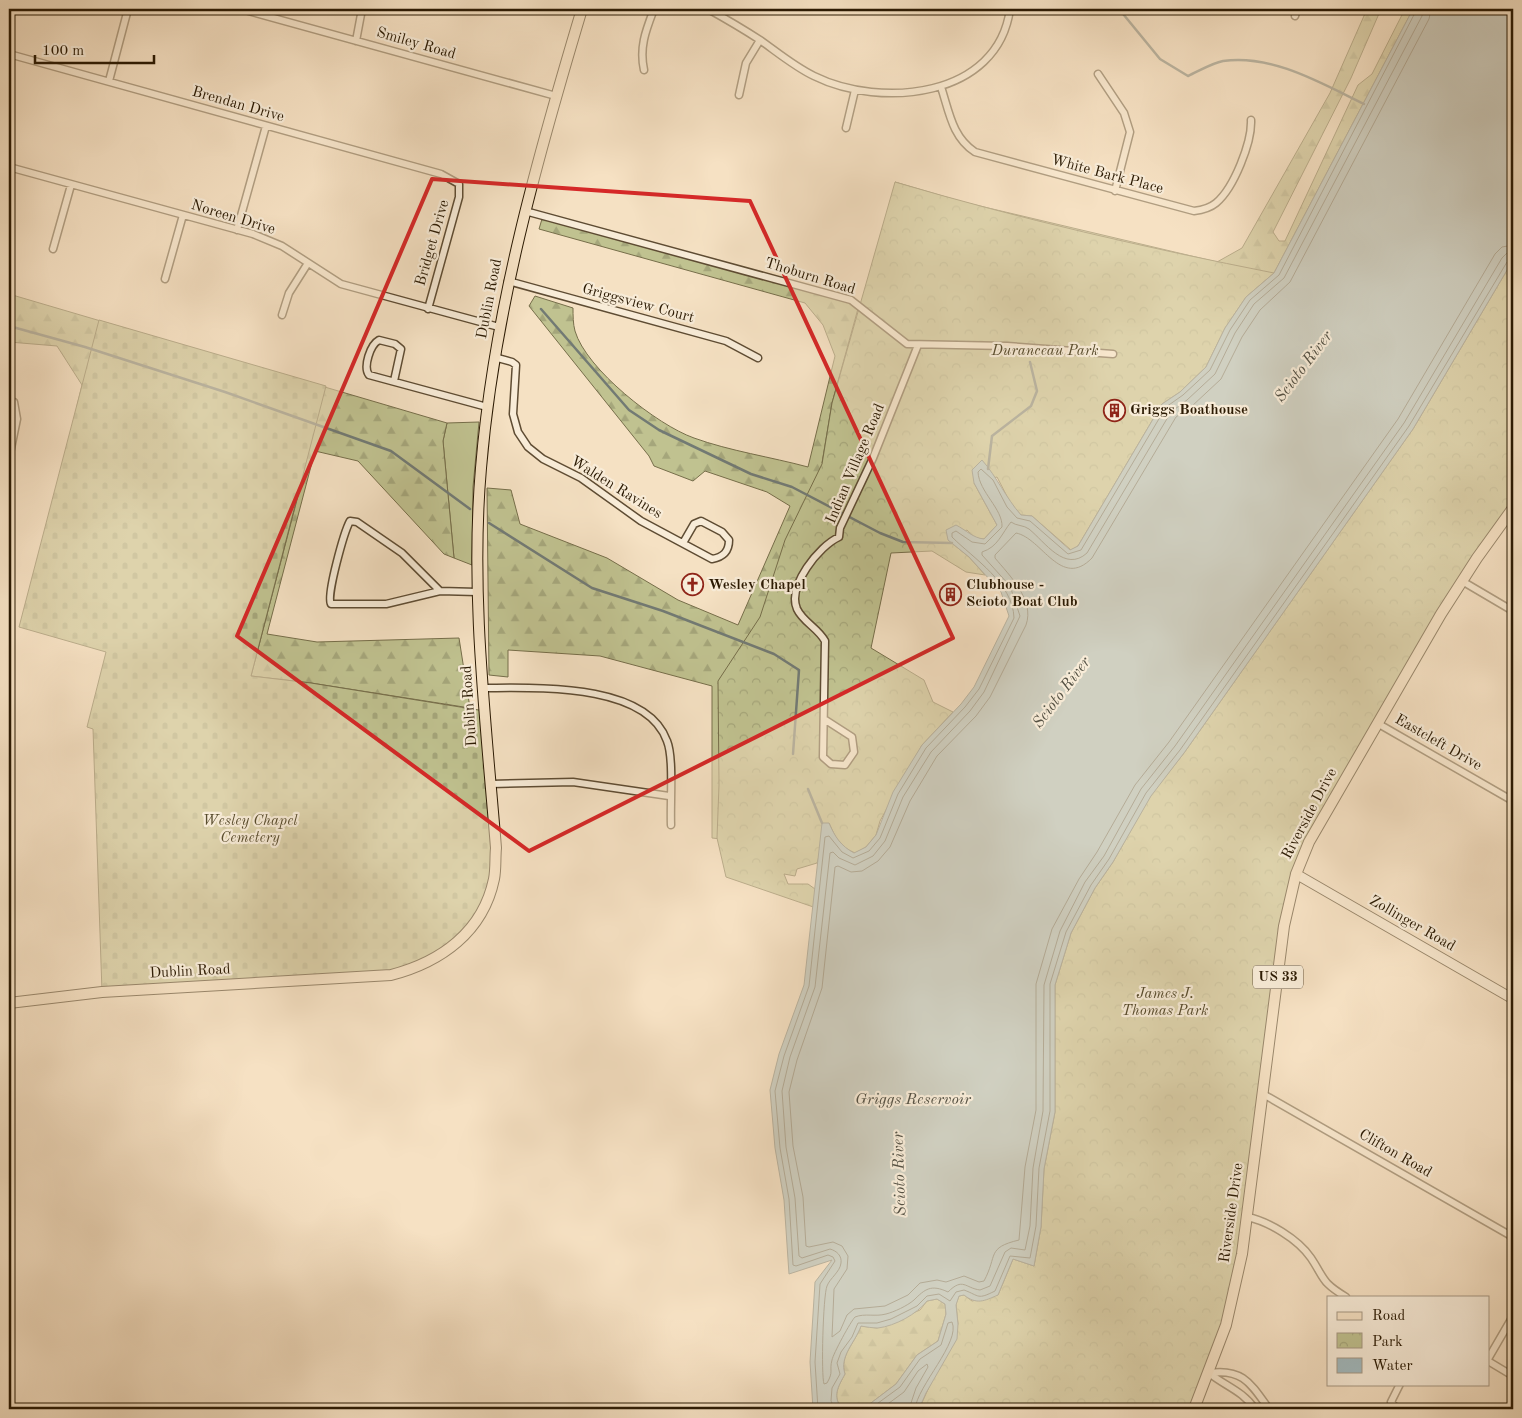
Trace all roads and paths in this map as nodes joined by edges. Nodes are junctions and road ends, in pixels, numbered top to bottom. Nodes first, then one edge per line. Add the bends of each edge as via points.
1 (128, 9) edge
2 (242, 9) edge
3 (362, 9) edge
4 (582, 9) edge
5 (654, 9) edge
6 (708, 9) edge
7 (1010, 9) edge
8 (760, 40) junction
9 (356, 41) junction
10 (9, 54) edge
11 (644, 70) dead end
12 (1098, 74) dead end
13 (108, 81) junction
14 (941, 87) junction
15 (854, 90) junction
16 (738, 95) dead end
17 (556, 96) junction
18 (1251, 120) dead end
19 (266, 126) junction
20 (846, 128) dead end
21 (9, 167) edge
22 (459, 184) joint
23 (71, 185) junction
24 (1115, 190) junction
25 (525, 211) junction
26 (183, 216) junction
27 (237, 230) junction
28 (53, 249) dead end
29 (308, 263) junction
30 (165, 279) dead end
31 (508, 281) junction
32 (428, 309) junction
33 (282, 315) dead end
34 (499, 327) junction
35 (918, 344) junction
36 (1112, 354) dead end
37 (494, 357) junction
38 (758, 358) dead end
39 (394, 381) junction
40 (14, 402) dead end
41 (487, 407) junction
42 (9, 456) edge
43 (1513, 508) edge
44 (683, 544) junction
45 (1462, 581) junction
46 (440, 591) junction
47 (477, 592) junction
48 (1513, 611) edge
49 (483, 688) junction
50 (824, 719) junction
51 (1377, 723) junction
52 (491, 784) junction
53 (669, 796) junction
54 (1513, 801) edge
55 (671, 825) dead end
56 (1296, 874) junction
57 (1513, 1000) edge
58 (9, 1003) edge
59 (1263, 1094) junction
60 (1247, 1217) junction
61 (1513, 1238) edge
62 (1344, 1296) edge
63 (1513, 1316) edge
64 (1490, 1356) edge
65 (1490, 1361) edge
66 (1209, 1373) junction
67 (1513, 1376) edge
68 (1399, 1386) edge
69 (1194, 1409) edge
70 (1254, 1409) edge
71 (1269, 1409) edge
72 (1397, 1409) edge

1 - 13 street
2 - 9 street, Smiley Road
3 - 9 street
4 - 17 main road, Dublin Road
5 - 11 street via 643,39 641,55
6 - 8 street
7 - 14 street via 1002,36 984,62 965,77
8 - 15 street via 814,76
8 - 16 street via 746,63
9 - 17 street, Smiley Road
10 - 13 street, Brendan Drive
12 - 24 street via 1124,113 1130,132
13 - 19 street, Brendan Drive
14 - 15 street via 897,93
14 - 24 street, White Bark Place via 955,132 963,144 975,152
15 - 20 street
17 - 25 main road, Dublin Road
18 - 24 street, White Bark Place via 1246,151 1226,190 1214,205 1194,211
19 - 22 street, Brendan Drive via 441,174
19 - 27 street
21 - 23 street, Noreen Drive
22 - 32 street, Bridget Drive via 459,197
23 - 26 street, Noreen Drive
23 - 28 street
25 - 31 main road, Dublin Road
25 - 35 street, Thoburn Road via 851,300 900,340
26 - 27 street, Noreen Drive
26 - 30 street
27 - 29 street, Noreen Drive via 282,246
29 - 32 street, Noreen Drive via 341,284
29 - 33 street via 289,293
31 - 34 main road, Dublin Road
31 - 38 street, Griggsview Court via 726,341
32 - 34 street, Noreen Drive
34 - 37 main road, Dublin Road
35 - 36 street, Thoburn Road via 1007,346
35 - 50 street, Indian Village Road via 839,537 824,547 808,566 797,587 796,608 825,641
37 - 41 main road, Dublin Road
37 - 44 street, Walden Ravines via 516,365 513,414 518,432 528,448 581,478 641,521
39 - 39 street via 401,349 379,340 373,344 367,373
39 - 41 street
40 - 42 street via 17,418
41 - 47 main road, Dublin Road via 480,470
43 - 45 main road, Riverside Drive / US 33
44 - 44 street, Walden Ravines via 712,559 720,558 729,545 726,535 701,521 694,524
45 - 48 street
45 - 51 main road, Riverside Drive / US 33
46 - 46 street via 386,604 333,605 329,602 348,525 353,521 402,553
46 - 47 street
47 - 49 main road, Dublin Road
49 - 52 main road, Dublin Road
49 - 53 street via 584,690 649,713 662,731 669,749
50 - 50 street, Indian Village Road via 823,757 831,764 845,765 854,752 852,737
51 - 54 street, Eastcleft Drive
51 - 56 main road, Riverside Drive / US 33 via 1309,842
52 - 53 street via 573,782
52 - 58 main road, Dublin Road via 496,848 490,893 462,939 425,964 374,978 107,992
53 - 55 street
56 - 57 main road, Zollinger Road
56 - 59 main road, Riverside Drive / US 33 via 1284,926
59 - 60 main road, Riverside Drive / US 33
59 - 61 street, Clifton Road
60 - 62 street via 1258,1219 1296,1242 1326,1284
60 - 66 main road, Riverside Drive / US 33 via 1231,1305
63 - 64 street
65 - 67 street
66 - 69 main road, Riverside Drive / US 33
66 - 70 street via 1221,1383 1240,1391
66 - 71 street via 1227,1370 1250,1383
68 - 72 street via 1391,1402

